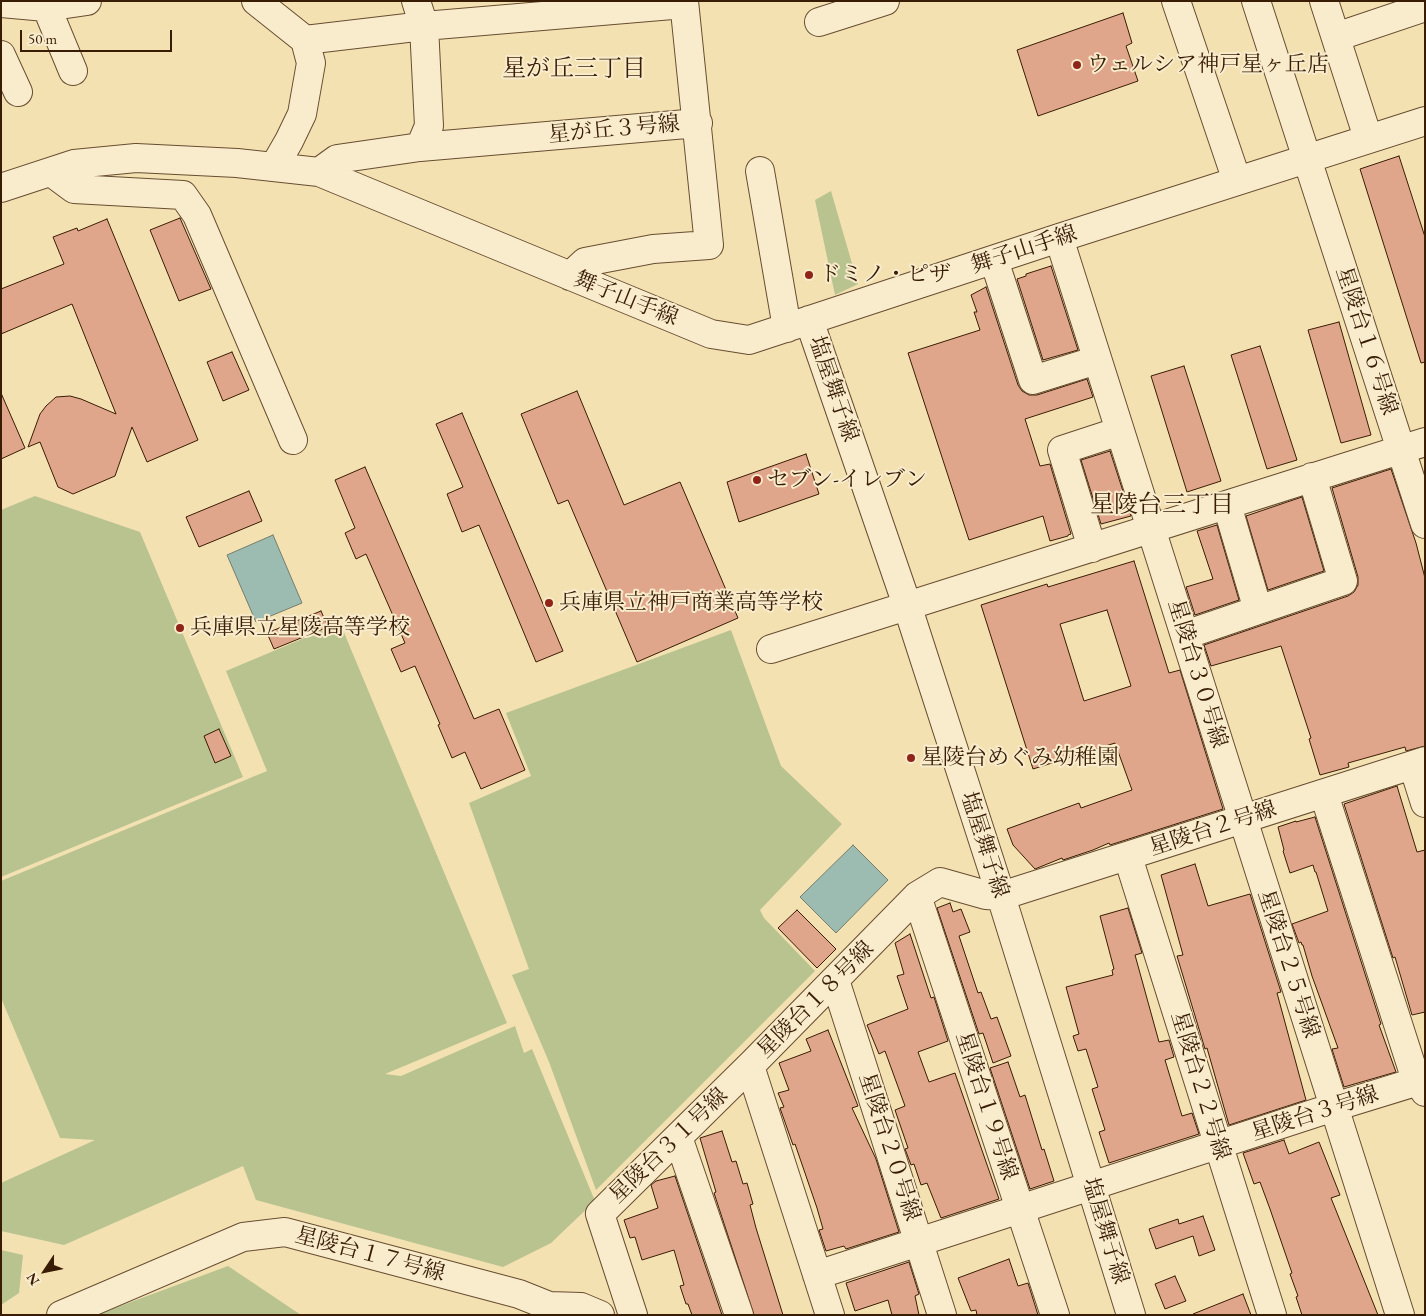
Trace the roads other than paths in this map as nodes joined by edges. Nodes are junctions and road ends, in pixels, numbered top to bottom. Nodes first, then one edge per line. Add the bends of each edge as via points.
1 (87, 1) edge
2 (256, 1) edge
3 (885, 1) edge
4 (1176, 1) edge
5 (1256, 1) edge
6 (1324, 1) edge
7 (1, 3) edge
8 (684, 3) edge
9 (45, 4) edge
10 (1425, 7) edge
11 (420, 14) edge
12 (819, 22) dead end
13 (1336, 37) junction
14 (305, 40) junction
15 (1, 55) edge
16 (73, 71) dead end
17 (18, 92) dead end
18 (1425, 120) edge
19 (698, 123) junction
20 (1368, 138) junction
21 (420, 147) junction
22 (1306, 159) junction
23 (274, 167) junction
24 (760, 171) dead end
25 (51, 172) junction
26 (319, 172) junction
27 (1237, 181) junction
28 (1, 188) edge
29 (1059, 238) junction
30 (994, 260) junction
31 (570, 276) junction
32 (798, 324) junction
33 (1098, 360) junction
34 (1120, 432) junction
35 (293, 440) dead end
36 (1413, 446) edge
37 (1312, 477) junction
38 (1226, 505) junction
39 (1425, 524) edge
40 (1151, 528) junction
41 (1092, 548) junction
42 (907, 605) junction
43 (1258, 610) junction
44 (1185, 635) junction
45 (771, 649) dead end
46 (1419, 763) edge
47 (1324, 794) junction
48 (1425, 803) edge
49 (1242, 820) junction
50 (1128, 857) junction
51 (917, 896) junction
52 (1001, 896) junction
53 (835, 980) junction
54 (750, 1066) junction
55 (1422, 1084) edge
56 (1334, 1107) junction
57 (678, 1137) junction
58 (1219, 1145) junction
59 (1092, 1187) junction
60 (1020, 1210) junction
61 (920, 1242) junction
62 (817, 1275) junction
63 (548, 1310) edge
64 (61, 1315) edge
65 (600, 1315) edge
66 (633, 1315) edge
67 (738, 1315) edge
68 (830, 1315) edge
69 (942, 1315) edge
70 (1055, 1315) edge
71 (1131, 1315) edge
72 (1272, 1315) edge
73 (1400, 1315) edge

1 - 9 street
2 - 14 street
3 - 12 street
4 - 27 street
5 - 22 street, 星陵台１６号線
6 - 13 street
7 - 9 street
8 - 11 street, 星が丘３号線
8 - 19 street, 星が丘３号線
9 - 16 street
10 - 13 street
11 - 14 street, 星が丘３号線
11 - 21 street via 429,126
13 - 20 street
14 - 23 street via 311,63 302,114
15 - 17 street
18 - 20 street, 舞子山手線
19 - 21 street, 星が丘３号線
19 - 31 street via 709,245 653,249 585,262
20 - 22 street, 舞子山手線
21 - 26 street, 星が丘３号線 via 337,159
22 - 27 street, 舞子山手線
22 - 36 street, 星陵台１６号線
23 - 25 street, 舞子山手線 via 136,158 74,164
23 - 26 street, 舞子山手線
24 - 32 street, 塩屋舞子線
25 - 28 street, 舞子山手線
25 - 35 street via 74,189 182,195 197,215
26 - 31 street, 舞子山手線
27 - 29 street, 舞子山手線
29 - 30 street, 舞子山手線
29 - 33 street, 星陵台３０号線
30 - 32 street, 舞子山手線
30 - 33 street via 1033,380
31 - 32 street, 舞子山手線 via 711,334 749,340
32 - 42 street, 塩屋舞子線
33 - 34 street, 星陵台３０号線
34 - 40 street, 星陵台３０号線
34 - 41 street via 1062,450
36 - 37 street
36 - 39 street, 星陵台１６号線
37 - 38 street
37 - 43 street via 1343,581
38 - 40 street
38 - 43 street
40 - 41 street
40 - 44 street, 星陵台３０号線
41 - 42 street
42 - 45 street
42 - 52 street, 塩屋舞子線
43 - 44 street
44 - 49 street, 星陵台３０号線
46 - 47 street, 星陵台２号線
46 - 48 street
47 - 49 street, 星陵台２号線
47 - 55 street via 1414,1074
49 - 50 street, 星陵台２号線
49 - 56 street, 星陵台２５号線
50 - 52 street, 星陵台２号線
50 - 58 street, 星陵台２２号線
51 - 52 street, 星陵台１８号線 via 940,882
51 - 53 street, 星陵台１８号線
51 - 60 street, 星陵台１９号線
52 - 59 street, 塩屋舞子線
53 - 54 street, 星陵台１８号線
53 - 61 street, 星陵台２０号線
54 - 57 street, 星陵台３１号線
54 - 62 street, 星陵台１８号線
55 - 56 street, 星陵台３号線
56 - 58 street, 星陵台３号線
56 - 73 street, 星陵台２５号線
57 - 66 street, 星陵台３１号線 via 600,1214
57 - 67 street
58 - 59 street, 星陵台３号線
58 - 72 street, 星陵台２２号線
59 - 60 street, 星陵台３号線
59 - 71 street, 塩屋舞子線
60 - 61 street, 星陵台３号線
60 - 70 street, 星陵台１９号線
61 - 62 street, 星陵台３号線
61 - 69 street, 星陵台２０号線
62 - 68 street, 星陵台１８号線
63 - 64 street, 星陵台１７号線 via 519,1294 285,1232 243,1238
63 - 65 street, 星陵台１７号線 via 581,1307

